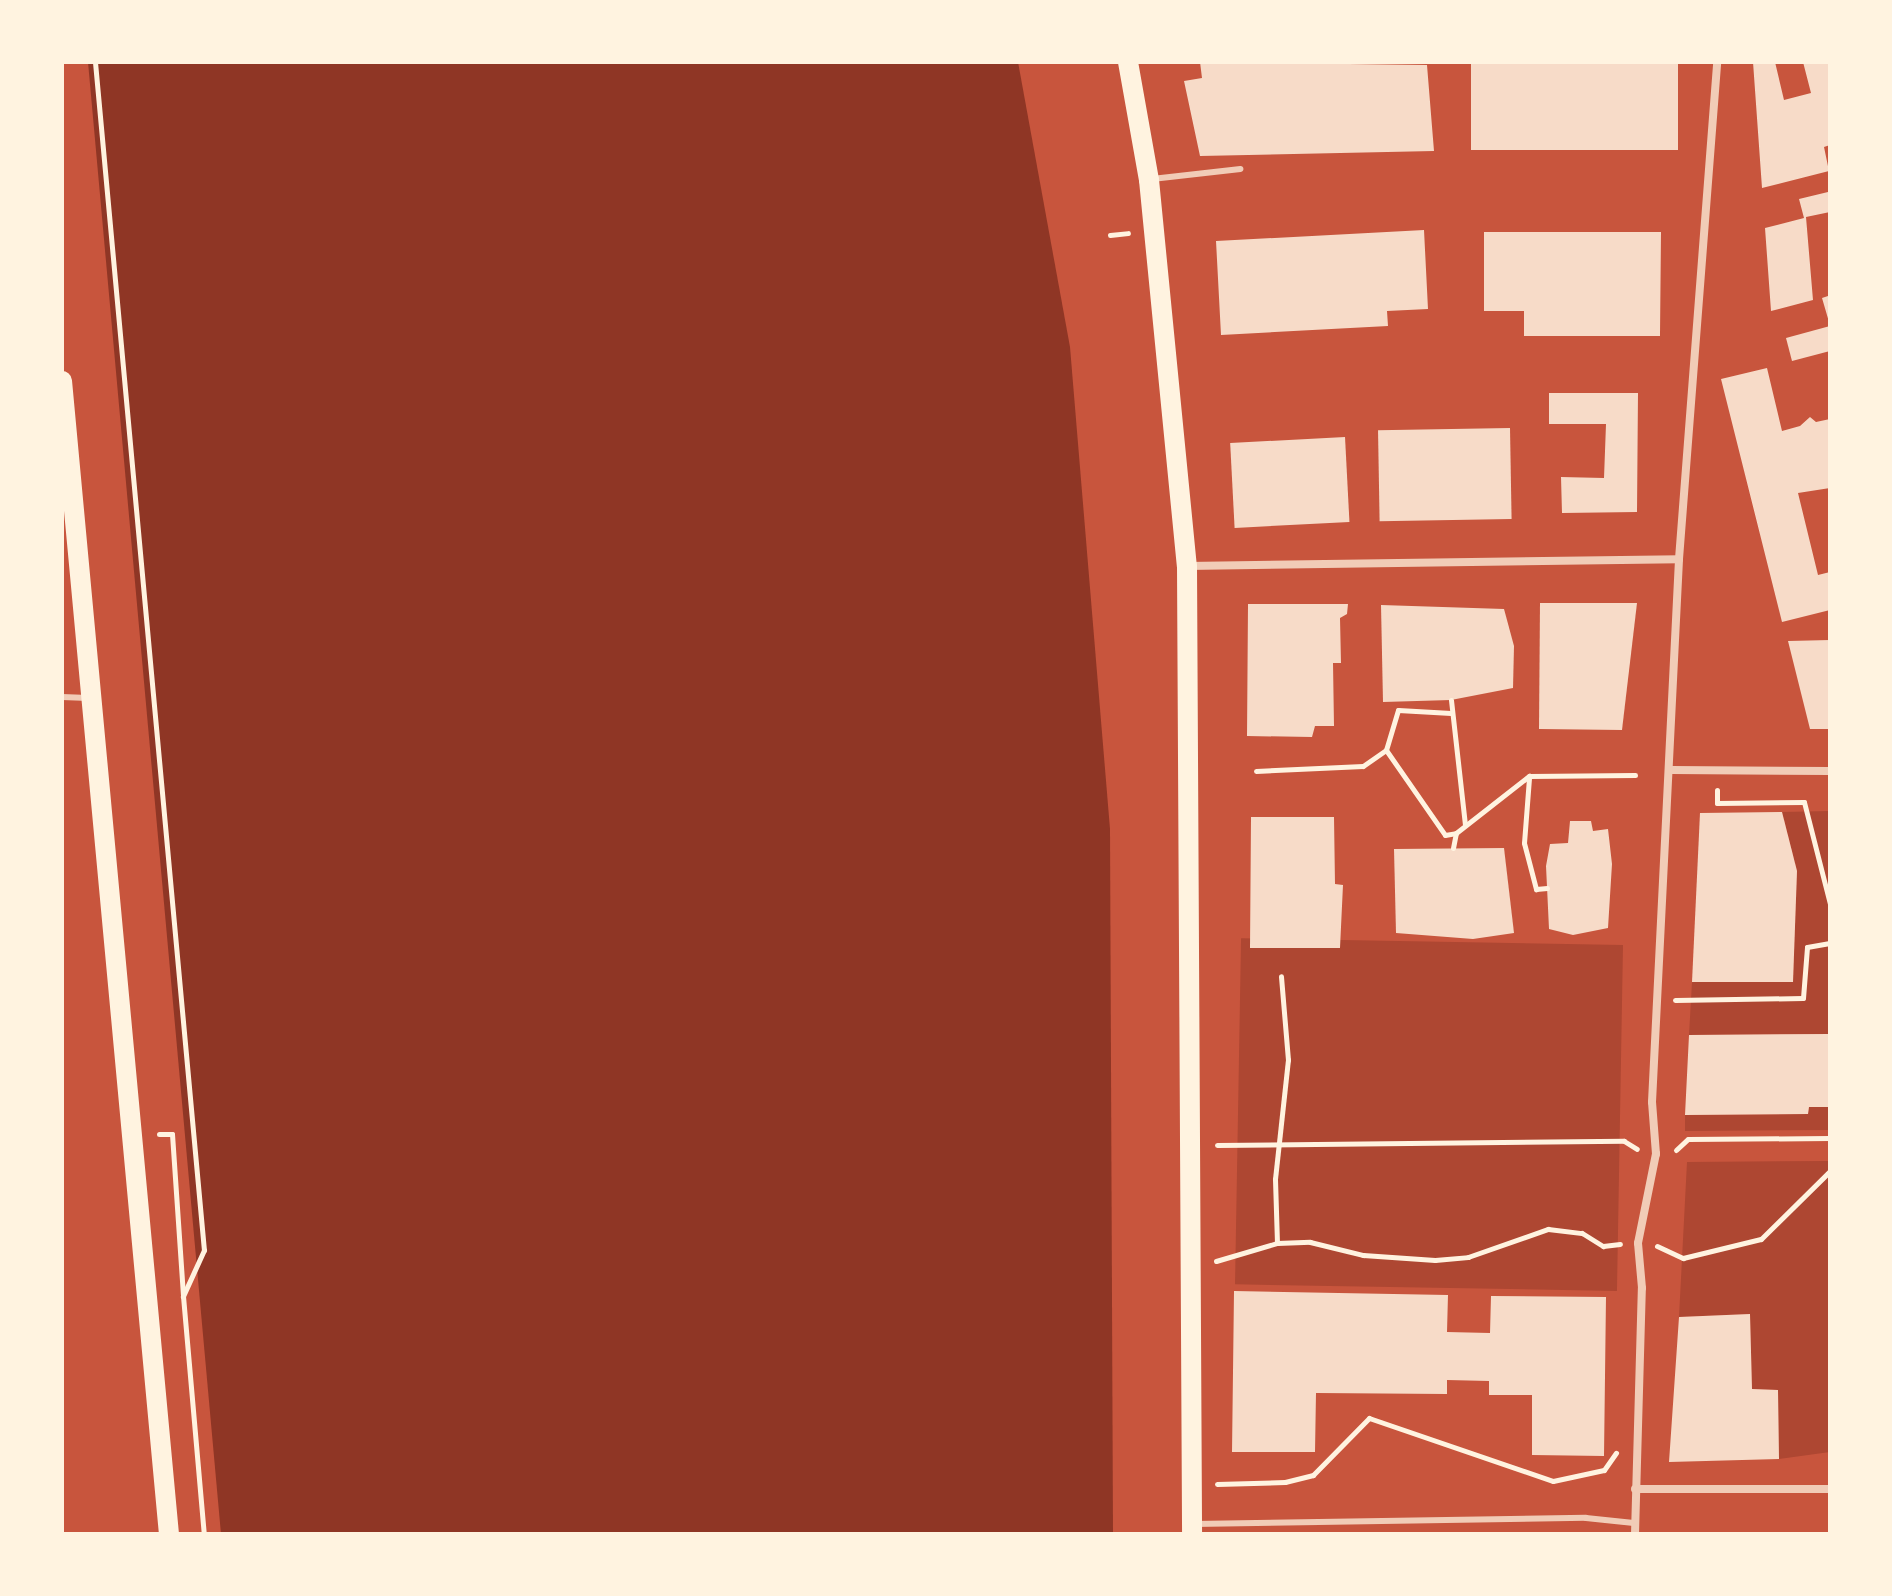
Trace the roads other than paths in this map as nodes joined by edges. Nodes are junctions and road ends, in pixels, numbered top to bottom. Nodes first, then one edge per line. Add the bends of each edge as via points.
1 (1128, 62) edge
2 (1717, 62) edge
3 (1240, 169) dead end
4 (1149, 180) junction
5 (62, 381) edge
6 (1679, 559) junction
7 (1187, 566) junction
8 (62, 697) edge
9 (92, 698) junction
10 (1671, 770) junction
11 (1830, 771) edge
12 (1635, 1489) junction
13 (1830, 1489) edge
14 (1634, 1523) junction
15 (1193, 1529) edge
16 (169, 1534) edge
17 (1635, 1534) edge

1 - 4 main road
2 - 6 street
3 - 4 lane
4 - 7 main road
5 - 9 main road
6 - 7 street
6 - 10 street
7 - 15 main road
8 - 9 lane
9 - 16 main road
10 - 11 street
10 - 12 street via 1652,1102 1656,1154 1638,1243
12 - 13 street
12 - 14 street
14 - 15 lane via 1586,1518
14 - 17 street

